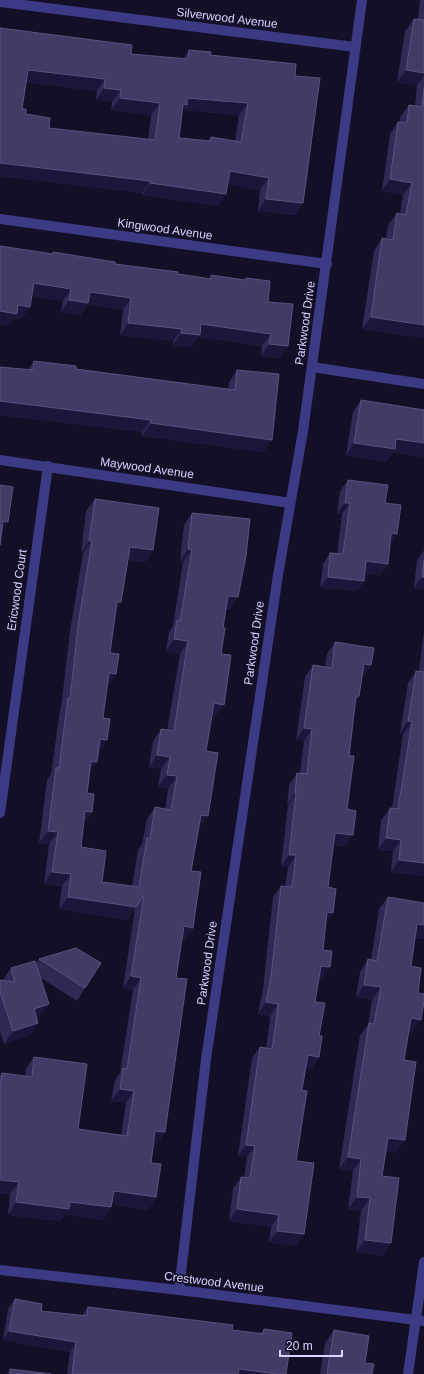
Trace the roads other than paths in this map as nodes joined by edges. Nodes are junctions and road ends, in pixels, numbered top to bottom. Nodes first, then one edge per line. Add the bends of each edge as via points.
1 (362, 0) edge
2 (0, 2) edge
3 (355, 47) junction
4 (0, 219) edge
5 (326, 264) junction
6 (312, 367) junction
7 (424, 384) edge
8 (0, 460) edge
9 (48, 466) junction
10 (290, 503) junction
11 (0, 813) edge
12 (424, 1262) edge
13 (0, 1270) edge
14 (180, 1290) junction
15 (420, 1321) edge
16 (408, 1374) edge

1 - 3 street, Parkwood Drive
2 - 3 street, Silverwood Avenue
3 - 5 street, Parkwood Drive
4 - 5 street, Kingwood Avenue
5 - 6 street, Parkwood Drive
6 - 7 street
6 - 10 street, Parkwood Drive
8 - 9 street, Maywood Avenue
9 - 10 street, Maywood Avenue
9 - 11 street, Ericwood Court
10 - 14 street, Parkwood Drive via 206,1059
12 - 15 street
13 - 14 street, Crestwood Avenue
14 - 15 street, Crestwood Avenue
15 - 16 street

